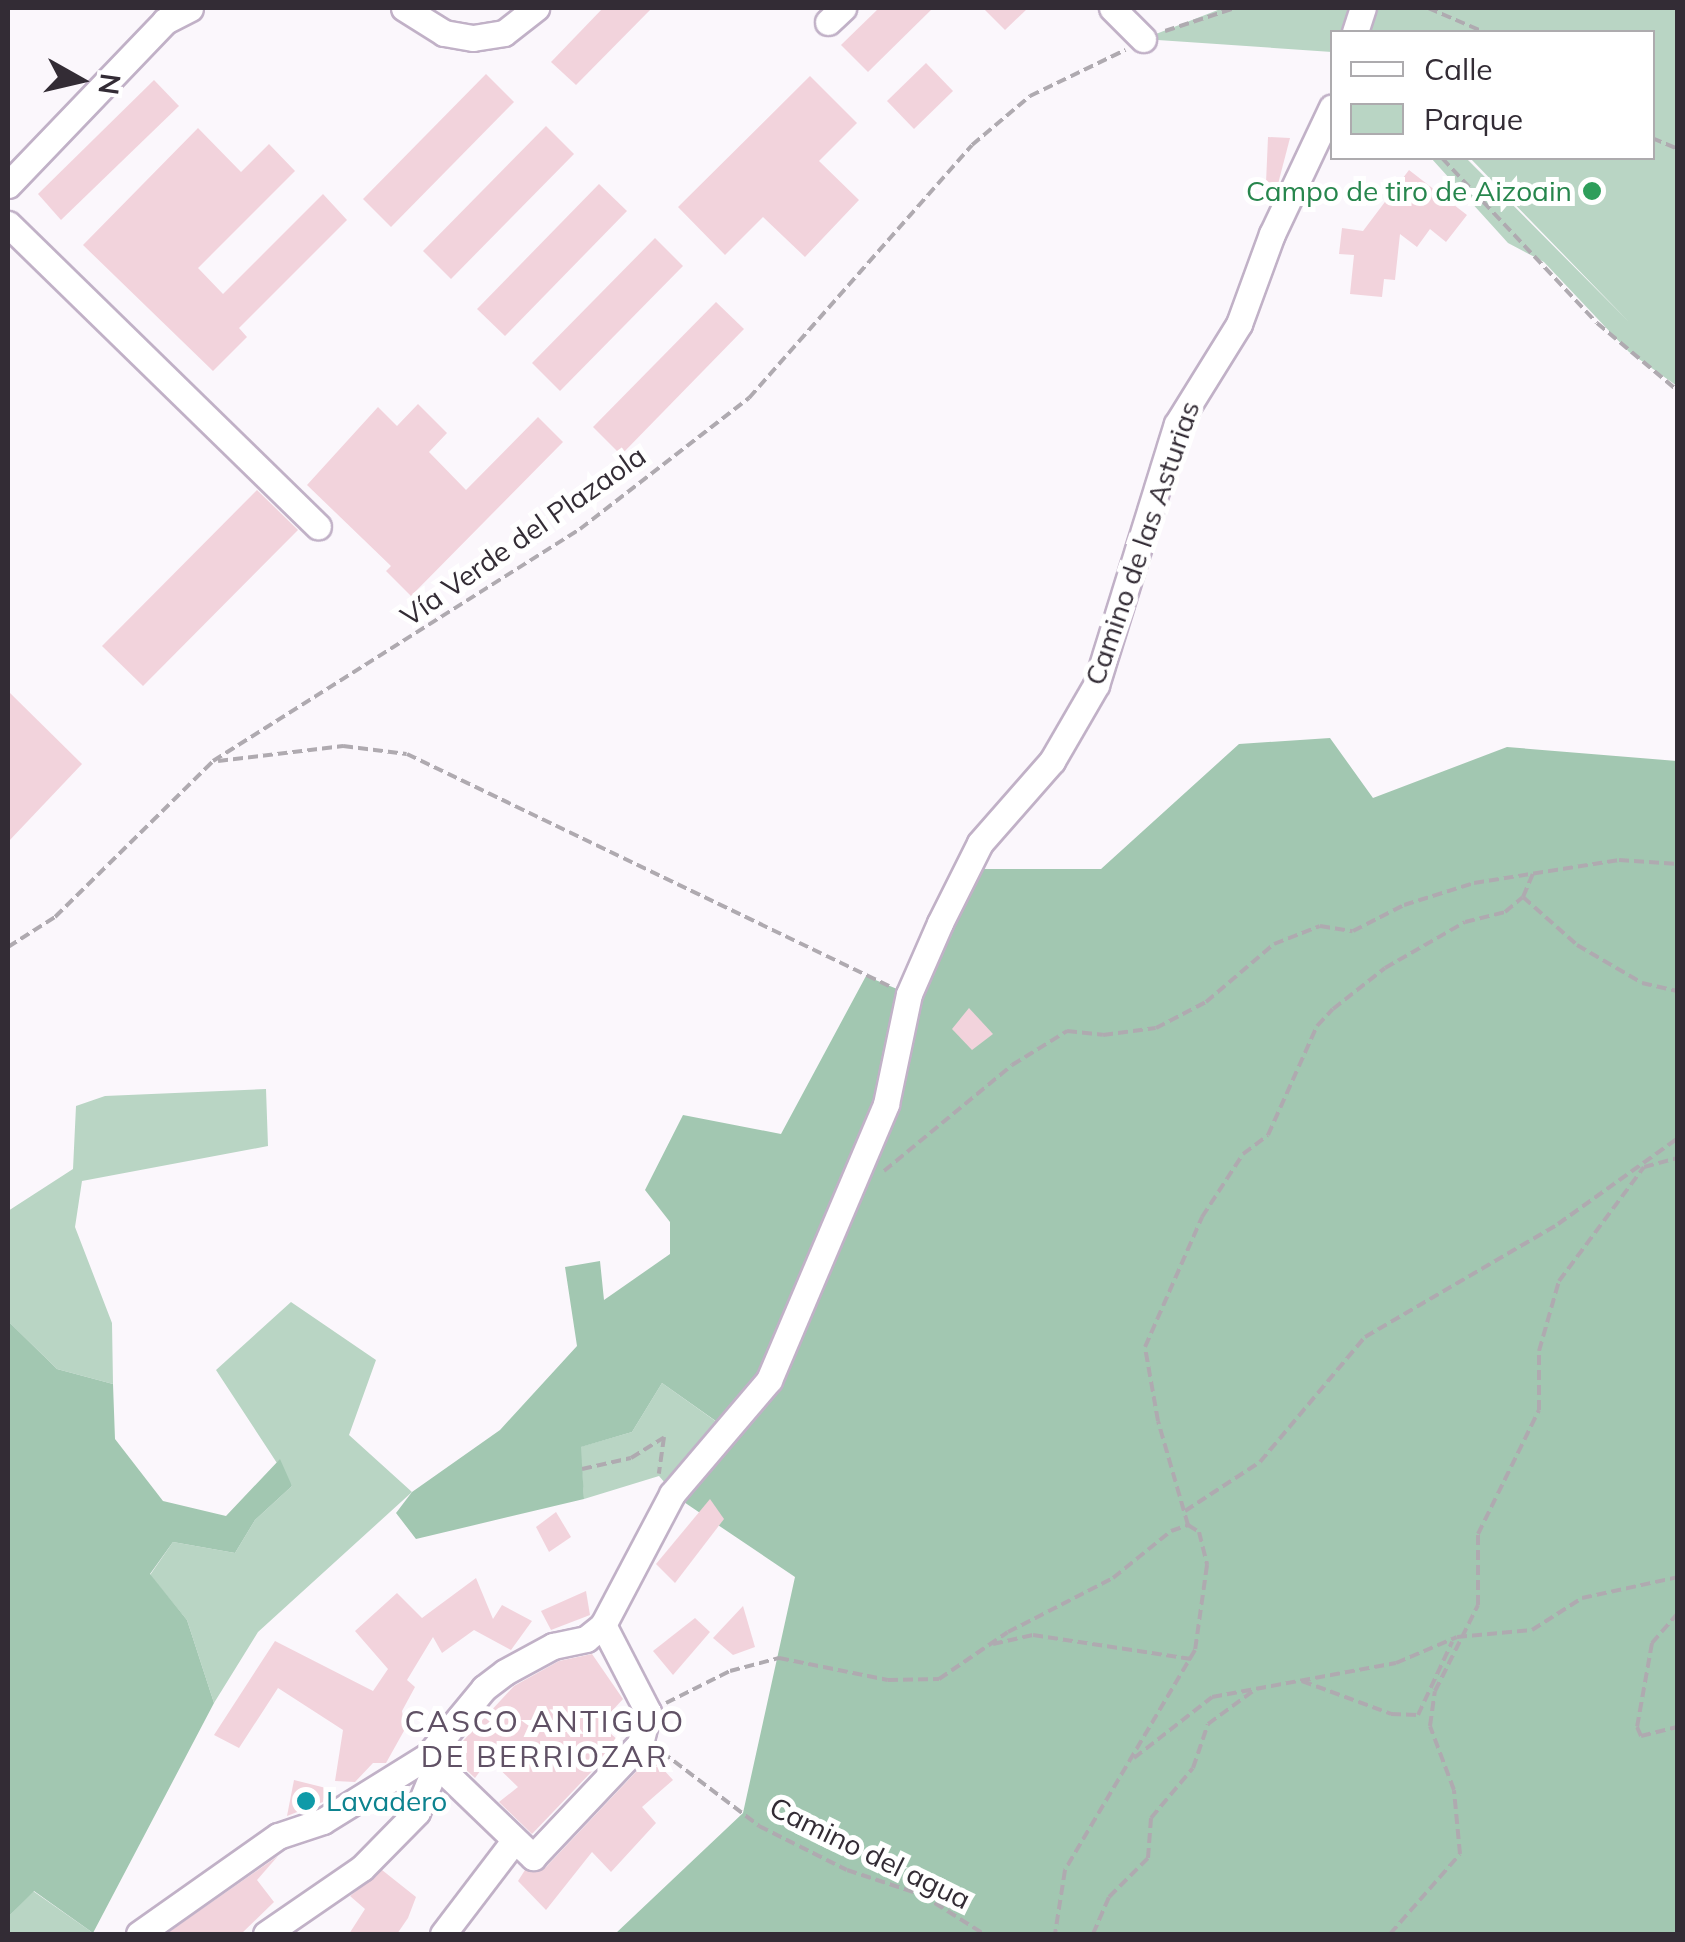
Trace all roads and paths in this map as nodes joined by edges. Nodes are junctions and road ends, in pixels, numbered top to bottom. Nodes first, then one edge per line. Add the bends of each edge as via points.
1 (190, 8) edge
2 (404, 8) edge
3 (536, 8) edge
4 (1112, 8) edge
5 (1235, 8) edge
6 (1428, 8) edge
7 (1479, 30) edge
8 (1143, 39) junction
9 (1330, 111) edge
10 (1444, 160) edge
11 (8, 185) edge
12 (8, 224) edge
13 (1678, 391) edge
14 (318, 528) dead end
15 (213, 762) junction
16 (1678, 864) edge
17 (1533, 874) junction
18 (1522, 898) junction
19 (8, 947) edge
20 (1678, 991) edge
21 (909, 994) junction
22 (1678, 1138) edge
23 (1678, 1158) edge
24 (872, 1182) dead end
25 (582, 1469) dead end
26 (672, 1494) junction
27 (1185, 1511) junction
28 (1188, 1525) junction
29 (1678, 1576) edge
30 (1678, 1613) edge
31 (603, 1625) junction
32 (1459, 1638) junction
33 (989, 1645) junction
34 (1191, 1659) junction
35 (1297, 1680) junction
36 (1258, 1688) junction
37 (648, 1712) junction
38 (1678, 1727) edge
39 (640, 1744) junction
40 (1130, 1760) junction
41 (432, 1761) junction
42 (513, 1842) junction
43 (138, 1934) edge
44 (266, 1934) edge
45 (443, 1934) edge
46 (984, 1934) edge
47 (1055, 1934) edge
48 (1093, 1934) edge
49 (1390, 1934) edge

1 - 11 street via 164,22
2 - 3 street via 444,33 473,38 504,33
4 - 8 street
5 - 8 path, Vía Verde del Plazaola
6 - 7 path
8 - 15 path, Vía Verde del Plazaola via 1030,96 972,145 748,398 580,529
9 - 21 street, Camino de las Asturias via 1272,234 1239,324 1177,424 1096,685 1052,762 964,869
10 - 13 path via 1598,323
12 - 14 street
15 - 19 path, Vía Verde del Plazaola via 56,917
15 - 21 path via 343,746 407,754
16 - 17 path via 1619,860
17 - 18 path
17 - 24 path via 1404,904 1352,931 1320,926 1274,944 1206,1002 1156,1028 1102,1035 1066,1030 1012,1065
18 - 20 path via 1577,945 1642,983
18 - 27 path via 1386,968 1333,1009 1318,1026 1268,1135 1243,1154 1202,1217 1145,1348
21 - 26 street, Camino de las Asturias via 886,1104 822,1242 789,1340 745,1412
22 - 27 path via 1558,1224 1364,1337 1260,1462
23 - 32 path via 1644,1167 1559,1281 1538,1352 1539,1410 1478,1534 1478,1605
25 - 26 path via 631,1458 664,1437 659,1476
26 - 31 street, Camino de las Asturias
27 - 28 path
28 - 33 path via 1171,1530 1113,1578
28 - 34 path via 1200,1532 1207,1565
29 - 32 path via 1582,1598 1532,1630
30 - 38 path via 1652,1643 1637,1727 1642,1736
31 - 37 street
31 - 41 street via 586,1639 541,1650 484,1688
32 - 35 path via 1396,1663
32 - 35 path via 1436,1668 1418,1715 1391,1714
32 - 49 path via 1434,1691 1430,1726 1454,1790 1460,1854
33 - 34 path via 1033,1635
33 - 37 path via 939,1679 888,1680 780,1658 730,1670
34 - 40 path
35 - 36 path
36 - 40 path via 1212,1696
36 - 48 path via 1208,1724 1193,1768 1150,1818 1148,1858 1109,1897
37 - 39 street
39 - 42 street via 532,1857
39 - 46 path, Camino del agua via 659,1748 760,1826 847,1870 922,1895
40 - 47 path via 1065,1870
41 - 42 street
41 - 43 street via 323,1821 278,1836
41 - 44 street via 417,1812 362,1868
42 - 45 street

